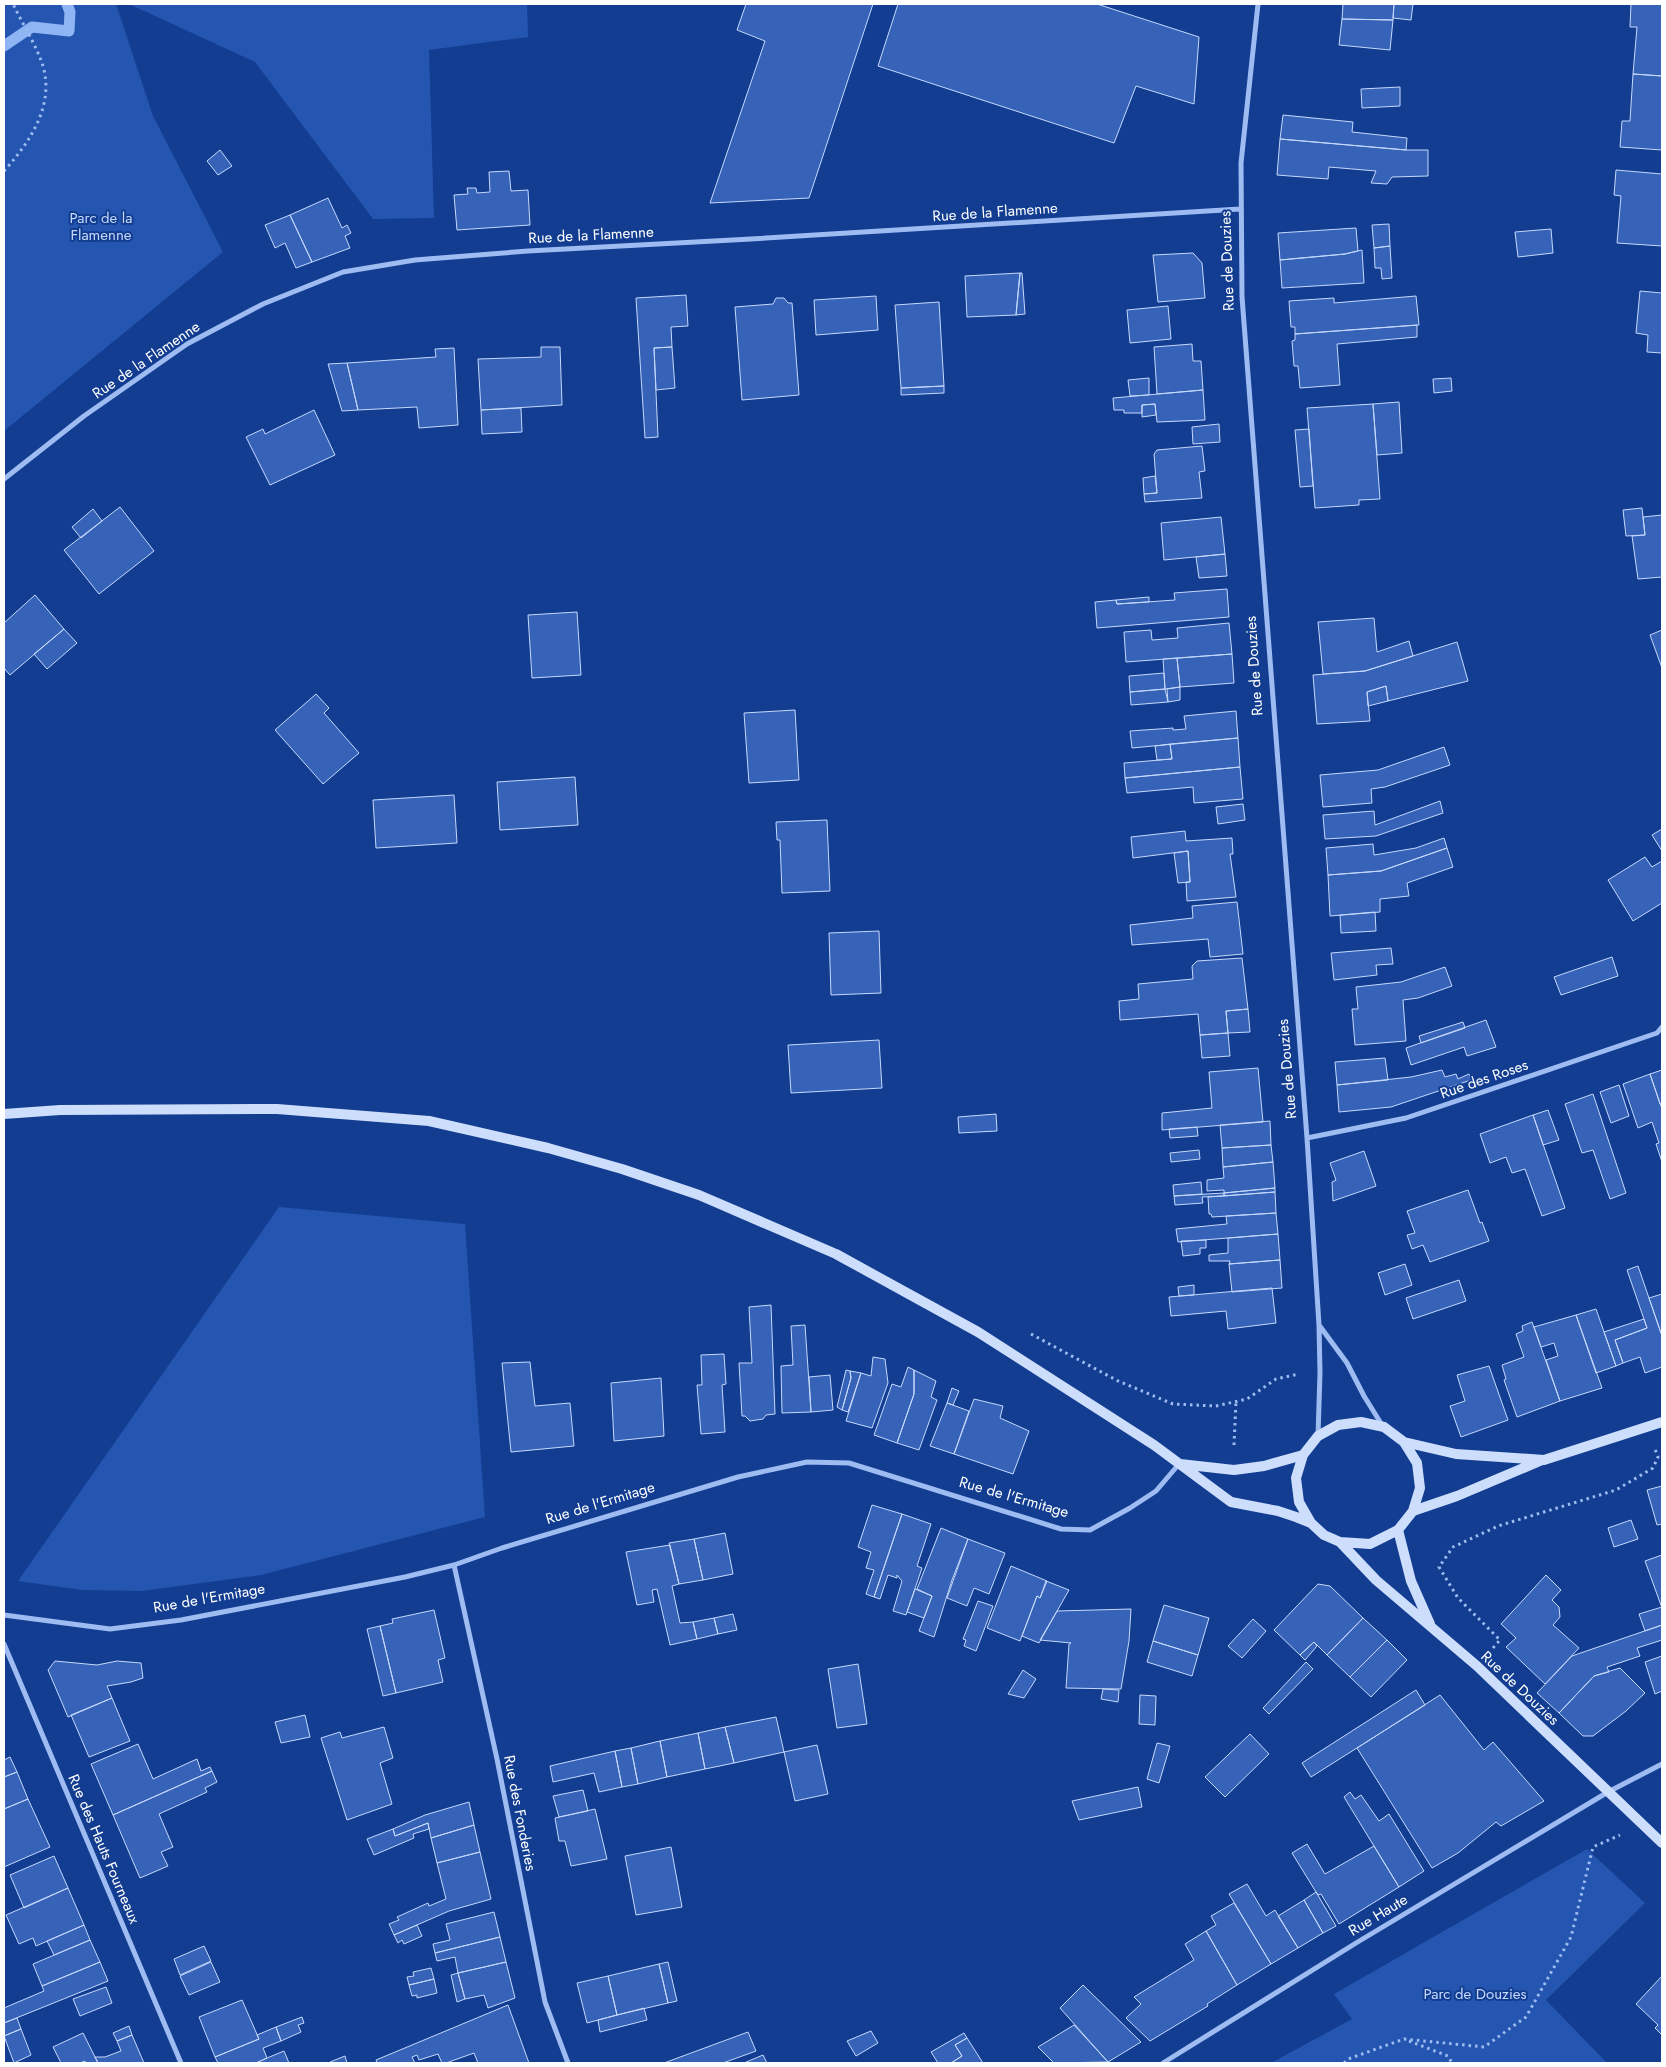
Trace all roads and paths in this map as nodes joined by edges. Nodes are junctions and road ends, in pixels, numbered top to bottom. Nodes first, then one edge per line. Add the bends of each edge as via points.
1 (13, 4) edge
2 (1258, 4) edge
3 (4, 171) edge
4 (1240, 208) junction
5 (4, 479) edge
6 (1662, 1027) edge
7 (4, 1114) edge
8 (1307, 1138) junction
9 (1319, 1326) junction
10 (1025, 1331) dead end
11 (1320, 1373) junction
12 (1236, 1402) junction
13 (1662, 1422) edge
14 (1649, 1426) junction
15 (1384, 1427) junction
16 (1318, 1436) junction
17 (1404, 1442) junction
18 (1234, 1445) dead end
19 (1303, 1455) junction
20 (1544, 1460) junction
21 (1179, 1464) junction
22 (1414, 1511) junction
23 (1311, 1523) junction
24 (1398, 1530) junction
25 (1340, 1542) junction
26 (454, 1564) junction
27 (4, 1615) edge
28 (1431, 1628) junction
29 (4, 1644) edge
30 (1477, 1666) junction
31 (1662, 1764) edge
32 (1608, 1792) junction
33 (1644, 1825) junction
34 (1662, 1842) edge
35 (1404, 2039) junction
36 (181, 2063) edge
37 (568, 2063) edge
38 (1162, 2063) edge
39 (1344, 2063) edge
40 (1452, 2063) edge

1 - 3 path via 42,63 47,93 24,149
2 - 4 street, Rue de Douzies via 1241,163
4 - 5 street, Rue de la Flamenne via 528,251 415,260 343,272 263,304 187,344 84,416
4 - 8 street, Rue de Douzies via 1242,297
6 - 8 street, Rue des Roses via 1657,1033 1406,1118
7 - 21 main road via 60,1110 277,1108 420,1121 548,1148 622,1169 699,1195 836,1254 978,1332
8 - 9 street, Rue de Douzies
9 - 11 street, Rue de Douzies
9 - 15 street via 1347,1363
10 - 12 path via 1118,1381 1173,1404 1216,1406
11 - 12 path via 1276,1379 1247,1399
11 - 16 street, Rue de Douzies
12 - 18 path
13 - 14 main road
14 - 20 main road
14 - 30 path via 1658,1457 1653,1468 1616,1490 1498,1526 1453,1548 1448,1554 1439,1567 1458,1598 1500,1640
15 - 16 main road via 1361,1422 1338,1425
15 - 17 main road
16 - 19 main road
17 - 20 main road via 1456,1454
17 - 22 main road via 1417,1463 1420,1488
19 - 21 main road via 1234,1470
19 - 23 main road via 1296,1478 1299,1502
20 - 22 main road
21 - 23 main road via 1231,1502 1278,1511
21 - 26 street, Rue de l'Ermitage via 1156,1491 1090,1530 1062,1529 848,1463 807,1462 738,1477
22 - 24 main road
23 - 25 main road
24 - 25 main road via 1370,1544
24 - 28 main road, Rue de Douzies via 1411,1581
25 - 28 main road via 1376,1580
26 - 27 street, Rue de l'Ermitage via 405,1577 181,1620 110,1629
26 - 37 street, Rue des Fonderies via 545,2002
28 - 30 main road, Rue de Douzies
29 - 36 street, Rue des Hauts Fourneaux
30 - 32 main road, Rue de Douzies
31 - 32 street, Rue Haute
32 - 33 main road, Rue de Douzies
32 - 38 street, Rue Haute
33 - 34 main road, Rue de Douzies
33 - 35 path via 1593,1847 1571,1937 1526,2017 1484,2047
35 - 39 path
35 - 40 path via 1448,2056

